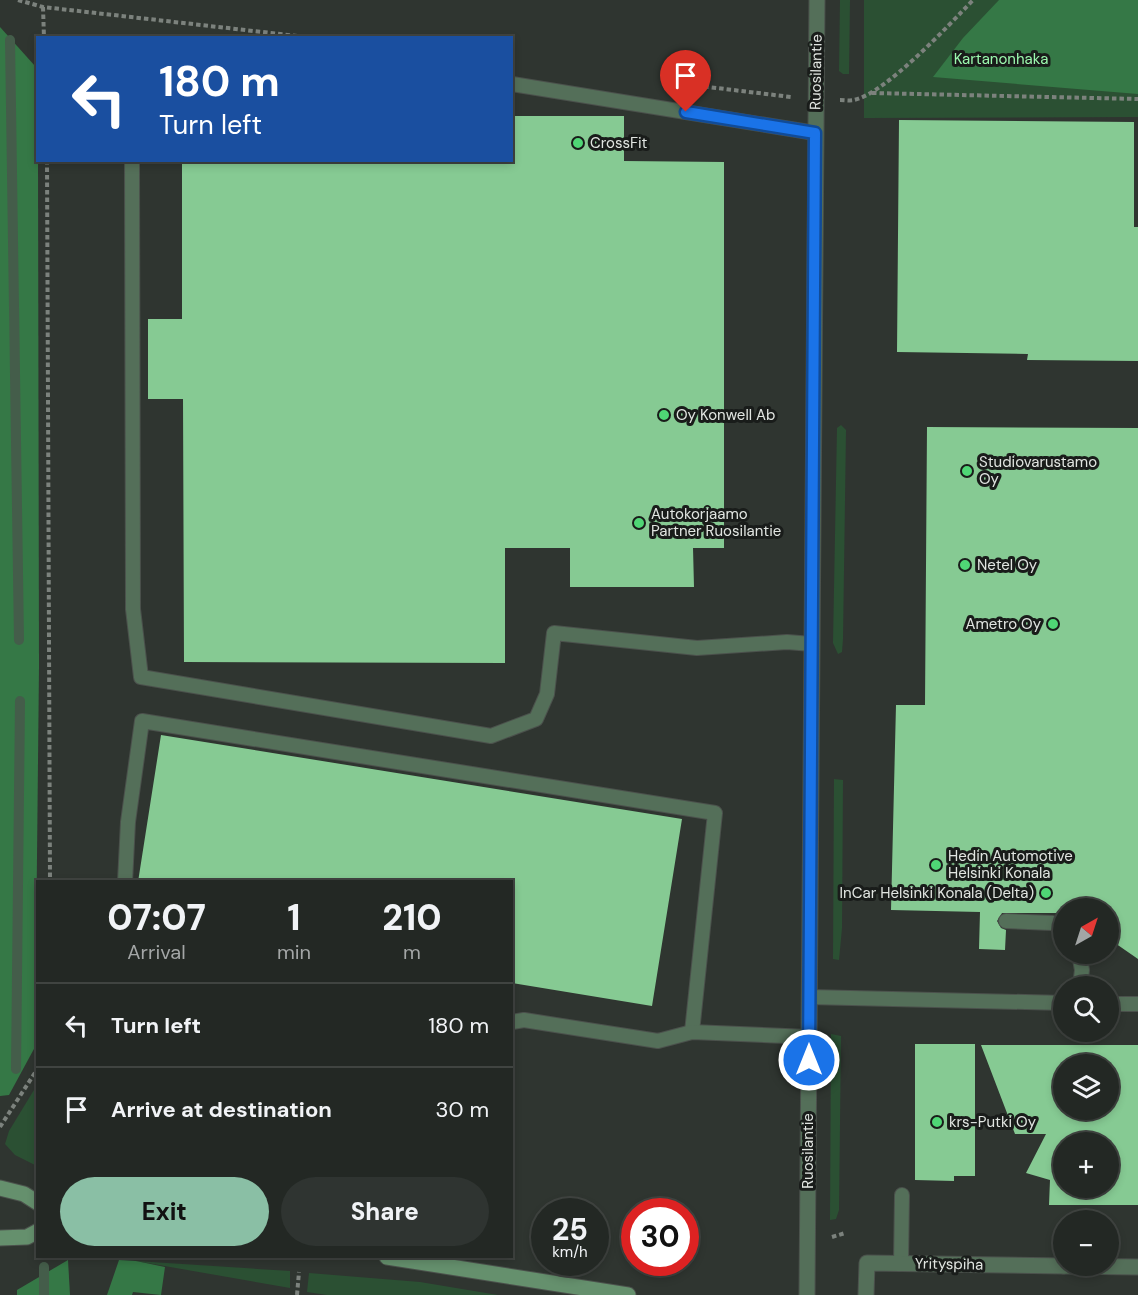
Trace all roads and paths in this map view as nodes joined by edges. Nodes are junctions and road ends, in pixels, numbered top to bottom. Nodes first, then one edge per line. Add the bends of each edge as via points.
1 (18, 0) edge
2 (817, 0) edge
3 (972, 0) edge
4 (43, 7) junction
5 (45, 36) edge
6 (297, 36) edge
7 (513, 84) edge
8 (871, 93) junction
9 (1138, 99) edge
10 (854, 100) dead end
11 (815, 133) junction
12 (47, 162) edge
13 (132, 162) edge
14 (812, 644) junction
15 (50, 880) edge
16 (125, 880) edge
17 (1006, 921) dead end
18 (1053, 923) edge
19 (809, 997) junction
20 (1053, 1003) edge
21 (1119, 1004) edge
22 (1138, 1004) edge
23 (513, 1022) edge
24 (692, 1032) junction
25 (809, 1037) junction
26 (36, 1071) edge
27 (0, 1127) edge
28 (0, 1188) edge
29 (902, 1195) dead end
30 (36, 1202) edge
31 (36, 1232) edge
32 (0, 1238) edge
33 (393, 1258) edge
34 (901, 1264) junction
35 (1053, 1266) edge
36 (1119, 1267) edge
37 (1138, 1267) edge
38 (299, 1272) dead end
39 (297, 1295) edge
40 (628, 1295) edge
41 (807, 1295) edge
42 (866, 1295) edge

1 - 4 path
2 - 11 street, Ruosilantie
3 - 8 path via 907,65
4 - 5 path
4 - 6 path
7 - 11 lane
8 - 9 path
8 - 10 path
11 - 14 street, Ruosilantie
12 - 15 path
13 - 14 lane via 133,609 141,677 491,736 536,719 547,694 554,633 697,648
14 - 19 street, Ruosilantie
16 - 24 lane via 128,822 142,721 715,813
17 - 18 lane
19 - 20 lane
19 - 25 street, Ruosilantie
21 - 22 lane
23 - 24 lane via 524,1020 658,1041
24 - 25 lane
25 - 41 street, Ruosilantie
26 - 27 path
28 - 30 street
29 - 34 lane
31 - 32 street via 27,1237
33 - 40 street
34 - 35 street, Yrityspiha
34 - 42 street, Yrityspiha via 867,1263
36 - 37 street, Yrityspiha
38 - 39 path

